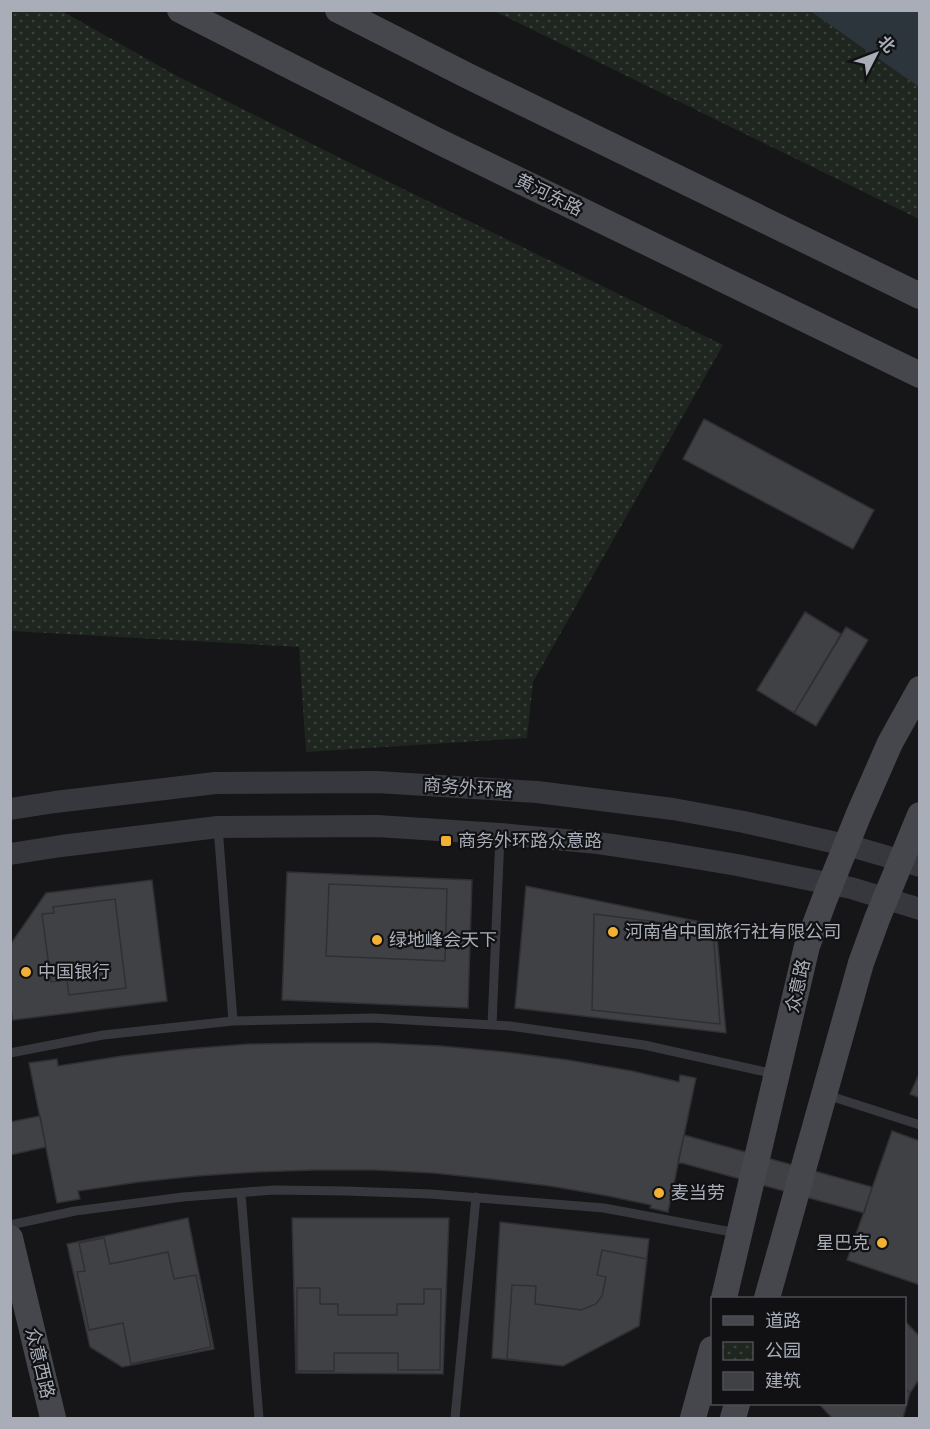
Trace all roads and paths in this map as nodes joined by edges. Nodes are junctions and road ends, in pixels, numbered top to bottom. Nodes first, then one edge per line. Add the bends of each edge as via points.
1 (180, 10) edge
2 (338, 10) edge
3 (920, 296) edge
4 (920, 375) edge
5 (920, 689) edge
6 (10, 809) edge
7 (920, 815) edge
8 (218, 827) junction
9 (500, 834) junction
10 (846, 845) junction
11 (10, 854) edge
12 (910, 863) edge
13 (830, 884) junction
14 (885, 898) junction
15 (920, 909) edge
16 (233, 1021) junction
17 (492, 1025) junction
18 (10, 1053) edge
19 (777, 1075) junction
20 (825, 1094) junction
21 (920, 1125) edge
22 (241, 1193) junction
23 (476, 1197) junction
24 (10, 1225) edge
25 (740, 1233) junction
26 (10, 1238) edge
27 (724, 1297) edge
28 (768, 1297) edge
29 (711, 1353) edge
30 (53, 1419) edge
31 (259, 1419) edge
32 (455, 1419) edge
33 (693, 1419) edge

1 - 4 main road, 黄河东路 via 436,140
2 - 3 main road
5 - 10 main road, 众意路 via 890,743
6 - 10 street, 商务外环路 via 215,783 377,782 603,799 744,822
7 - 12 main road
8 - 9 street via 377,826
8 - 11 street
8 - 16 lane
9 - 13 street via 666,853
9 - 17 lane
10 - 12 street, 商务外环路
10 - 13 main road, 众意路
12 - 14 main road
13 - 14 street
13 - 19 main road, 众意路 via 807,946
14 - 15 street
14 - 20 main road via 861,963
16 - 17 lane via 374,1018
16 - 18 lane via 103,1035
17 - 19 lane via 644,1045
19 - 25 main road, 众意路
20 - 21 lane
20 - 28 main road
22 - 23 lane via 346,1191
22 - 24 lane via 75,1211
22 - 31 lane
23 - 25 lane via 604,1208
23 - 32 lane
25 - 27 main road, 众意路
26 - 30 main road, 众意西路
29 - 33 main road

